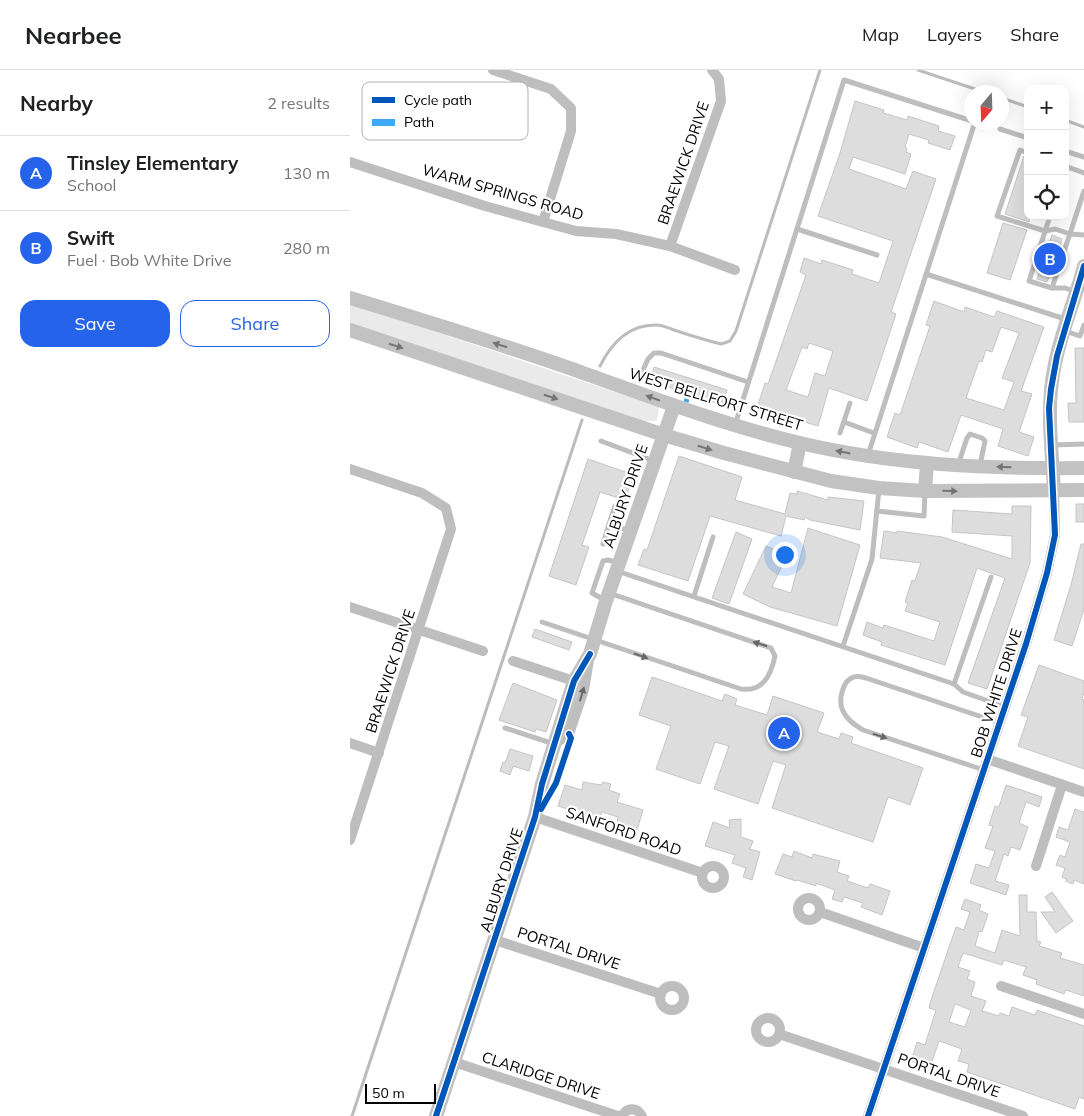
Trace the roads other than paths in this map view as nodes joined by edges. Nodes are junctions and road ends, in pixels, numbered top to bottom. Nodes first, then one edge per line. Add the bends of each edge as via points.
1 (493, 70) edge
2 (712, 70) edge
3 (964, 119) edge
4 (971, 130) edge
5 (1003, 130) edge
6 (1024, 137) edge
7 (1024, 152) edge
8 (1069, 152) edge
9 (1084, 157) edge
10 (350, 162) edge
11 (1069, 169) edge
12 (1084, 173) edge
13 (1084, 191) edge
14 (1049, 220) edge
15 (543, 222) junction
16 (797, 229) junction
17 (1045, 231) junction
18 (1070, 234) junction
19 (1084, 236) edge
20 (1042, 240) junction
21 (1050, 242) dead end
22 (670, 246) junction
23 (1037, 254) junction
24 (876, 255) dead end
25 (1044, 257) dead end
26 (1084, 266) edge
27 (1033, 267) junction
28 (1040, 269) dead end
29 (735, 270) dead end
30 (926, 274) junction
31 (1052, 288) junction
32 (1077, 292) junction
33 (350, 298) edge
34 (1066, 325) junction
35 (1084, 325) edge
36 (350, 330) edge
37 (643, 370) dead end
38 (748, 382) junction
39 (850, 403) dead end
40 (674, 406) junction
41 (844, 422) junction
42 (734, 426) junction
43 (840, 433) dead end
44 (874, 433) junction
45 (664, 435) junction
46 (601, 441) dead end
47 (800, 443) junction
48 (1084, 444) edge
49 (1052, 445) junction
50 (867, 457) junction
51 (655, 461) junction
52 (926, 464) junction
53 (958, 465) junction
54 (980, 466) junction
55 (350, 468) edge
56 (1053, 468) junction
57 (1084, 468) edge
58 (794, 472) junction
59 (879, 488) junction
60 (925, 490) junction
61 (1084, 490) edge
62 (1054, 491) junction
63 (615, 506) dead end
64 (876, 511) junction
65 (610, 524) junction
66 (630, 532) junction
67 (713, 538) dead end
68 (603, 544) dead end
69 (618, 567) junction
70 (991, 577) dead end
71 (694, 596) junction
72 (607, 597) junction
73 (350, 607) edge
74 (542, 622) dead end
75 (419, 630) junction
76 (843, 646) junction
77 (593, 647) junction
78 (483, 651) dead end
79 (513, 661) dead end
80 (574, 681) junction
81 (954, 684) junction
82 (1005, 707) junction
83 (1000, 723) junction
84 (505, 728) dead end
85 (350, 743) edge
86 (554, 744) junction
87 (379, 753) junction
88 (987, 759) junction
89 (984, 770) junction
90 (1062, 785) junction
91 (1084, 792) edge
92 (535, 817) junction
93 (350, 840) edge
94 (1036, 866) dead end
95 (703, 874) dead end
96 (820, 912) dead end
97 (495, 940) junction
98 (924, 948) junction
99 (1001, 986) dead end
100 (661, 994) dead end
101 (1084, 1014) edge
102 (779, 1034) dead end
103 (454, 1062) junction
104 (884, 1069) junction
105 (436, 1116) edge
106 (620, 1116) edge
107 (642, 1116) edge
108 (868, 1116) edge
109 (1023, 1116) edge

1 - 15 street via 551,89 571,108 572,131
2 - 22 street, BRAEWICK DRIVE via 719,78 721,101
3 - 16 lane via 844,80
4 - 30 lane
5 - 6 lane
7 - 17 lane via 1020,150 997,216
8 - 9 lane
10 - 15 street, WARM SPRINGS ROAD
11 - 12 lane
13 - 18 lane
14 - 17 lane
15 - 22 street, WARM SPRINGS ROAD via 576,231 616,234
16 - 24 lane
16 - 38 lane
17 - 18 lane via 1055,229
17 - 20 lane
18 - 19 lane
18 - 31 lane via 1062,246 1053,273
20 - 21 lane
20 - 23 lane
22 - 29 street, WARM SPRINGS ROAD
23 - 25 lane
23 - 27 lane
26 - 32 main road, BOB WHITE DRIVE
27 - 28 lane
27 - 31 lane via 1029,281
30 - 34 lane
30 - 44 lane
31 - 32 lane
32 - 34 main road, BOB WHITE DRIVE
40 -> 33 main road, WEST BELLFORT STREET via 584,373
34 - 35 lane via 1080,336
34 - 49 main road, BOB WHITE DRIVE via 1051,389
36 -> 45 main road
37 - 38 lane via 654,353 661,353
38 - 42 lane
39 - 41 lane
40 - 42 main road, WEST BELLFORT STREET
40 - 45 main road, ALBURY DRIVE
41 - 43 lane
41 - 44 lane
42 - 47 main road, WEST BELLFORT STREET
44 - 50 lane
45 - 51 main road, ALBURY DRIVE
45 -> 58 main road
46 - 51 lane
50 -> 47 main road, WEST BELLFORT STREET
47 - 58 main road
48 - 49 lane
49 - 56 main road, BOB WHITE DRIVE
50 - 52 main road, WEST BELLFORT STREET
51 - 66 main road, ALBURY DRIVE
52 - 53 main road, WEST BELLFORT STREET
52 - 60 main road
53 - 54 main road, WEST BELLFORT STREET
53 - 54 lane via 970,434 985,441
56 -> 54 main road, WEST BELLFORT STREET
55 - 75 street, BRAEWICK DRIVE via 422,493 446,508 451,529
56 - 57 main road, WEST BELLFORT STREET
56 - 62 main road, BOB WHITE DRIVE
58 - 59 main road
59 - 60 main road
59 - 64 lane
60 -> 62 main road
60 - 64 lane via 924,516
61 - 62 main road
62 - 82 street, BOB WHITE DRIVE via 1055,535 1047,573
63 - 65 lane
64 - 76 lane via 872,558
65 - 66 lane
65 - 68 lane
66 - 69 main road, ALBURY DRIVE
67 - 71 lane
69 - 71 lane
69 - 72 main road, ALBURY DRIVE
70 - 81 lane
71 - 76 lane
72 - 77 main road, ALBURY DRIVE
77 -> 72 lane via 750,690 765,680 774,663 771,648
73 - 75 street
74 - 77 lane
75 - 78 street
75 - 87 street, BRAEWICK DRIVE
76 - 81 lane
77 - 80 main road, ALBURY DRIVE
86 -> 77 street, ALBURY DRIVE via 569,734 584,690
79 - 80 street
80 - 86 main road, ALBURY DRIVE
81 - 82 lane via 963,692
82 - 83 street, BOB WHITE DRIVE
83 - 88 street, BOB WHITE DRIVE
83 -> 89 lane via 855,676 848,680 841,699 847,718 863,730
84 - 86 lane
85 - 87 street
86 - 92 main road, ALBURY DRIVE
87 - 93 street, BRAEWICK DRIVE
88 - 89 street, BOB WHITE DRIVE
88 - 90 street
89 - 98 street, BOB WHITE DRIVE
90 - 91 street
90 - 94 street
92 - 95 street, SANFORD ROAD
92 - 97 main road, ALBURY DRIVE
96 - 98 street
97 - 100 street, PORTAL DRIVE
97 - 103 main road, ALBURY DRIVE
98 - 104 street, BOB WHITE DRIVE
99 - 101 street
102 - 104 street, PORTAL DRIVE
103 - 105 main road, ALBURY DRIVE
103 - 106 street, CLARIDGE DRIVE
104 - 108 street, BOB WHITE DRIVE
104 - 109 street, PORTAL DRIVE
106 - 107 street, CLARIDGE DRIVE via 631,1109

